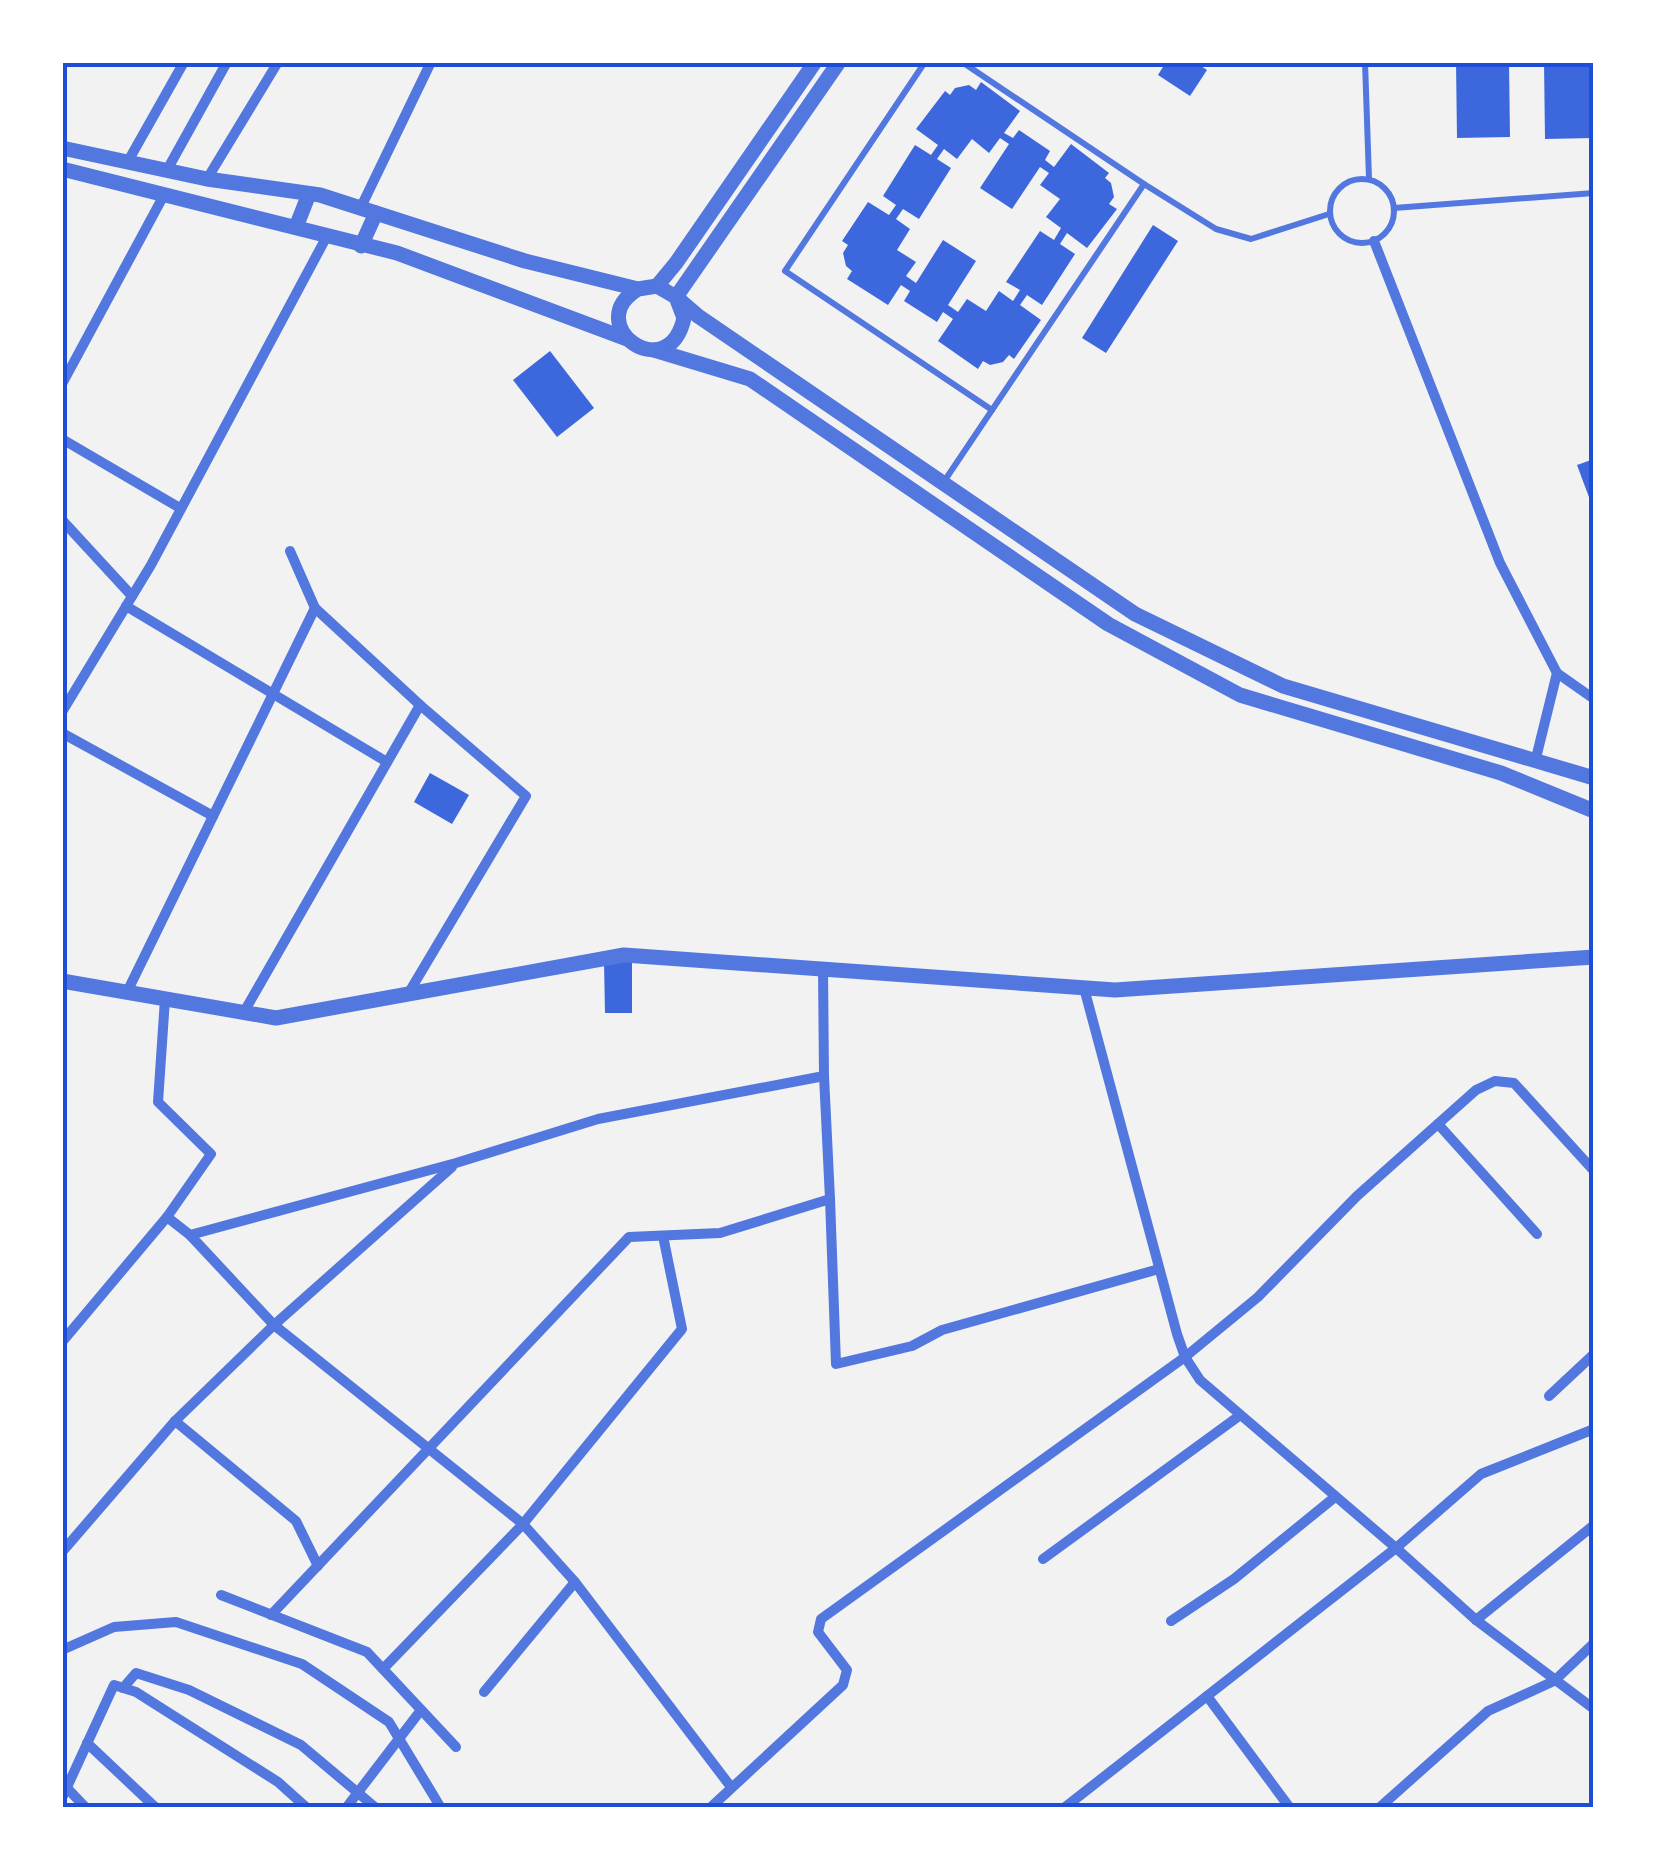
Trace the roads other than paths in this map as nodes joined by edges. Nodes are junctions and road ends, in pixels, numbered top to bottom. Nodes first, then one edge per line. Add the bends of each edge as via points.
1 (184, 62) edge
2 (227, 62) edge
3 (278, 62) edge
4 (430, 62) edge
5 (815, 62) edge
6 (839, 62) edge
7 (925, 62) edge
8 (962, 62) edge
9 (1365, 62) edge
10 (62, 148) edge
11 (127, 164) junction
12 (62, 169) edge
13 (167, 170) junction
14 (208, 179) junction
15 (1369, 179) junction
16 (1144, 184) junction
17 (1594, 193) edge
18 (164, 194) junction
19 (309, 194) junction
20 (1394, 208) junction
21 (368, 210) junction
22 (1329, 214) junction
23 (296, 227) junction
24 (328, 236) junction
25 (1374, 241) junction
26 (361, 246) junction
27 (525, 262) junction
28 (657, 286) junction
29 (638, 288) junction
30 (513, 294) junction
31 (676, 297) junction
32 (627, 340) junction
33 (654, 350) junction
34 (62, 384) edge
35 (992, 410) junction
36 (62, 439) edge
37 (942, 485) junction
38 (180, 508) junction
39 (62, 520) edge
40 (290, 551) dead end
41 (129, 601) junction
42 (1119, 604) junction
43 (315, 608) junction
44 (1108, 624) junction
45 (1557, 673) junction
46 (273, 694) junction
47 (1594, 699) edge
48 (420, 705) junction
49 (62, 712) edge
50 (62, 733) edge
51 (1536, 758) junction
52 (387, 762) junction
53 (1594, 778) edge
54 (1594, 812) edge
55 (213, 816) junction
56 (1594, 958) edge
57 (823, 969) junction
58 (62, 981) edge
59 (1084, 988) junction
60 (127, 992) junction
61 (408, 994) junction
62 (165, 998) junction
63 (244, 1012) junction
64 (824, 1076) junction
65 (1438, 1124) junction
66 (456, 1163) junction
67 (1594, 1171) edge
68 (830, 1200) junction
69 (167, 1217) junction
70 (1537, 1234) dead end
71 (190, 1235) junction
72 (664, 1236) junction
73 (1160, 1269) junction
74 (274, 1325) junction
75 (62, 1342) edge
76 (1594, 1354) edge
77 (1185, 1356) junction
78 (1549, 1396) dead end
79 (1239, 1416) junction
80 (175, 1420) junction
81 (1594, 1429) edge
82 (428, 1448) junction
83 (1335, 1497) junction
84 (522, 1524) junction
85 (1594, 1526) edge
86 (1396, 1548) junction
87 (62, 1552) edge
88 (1043, 1560) dead end
89 (318, 1566) junction
90 (575, 1582) junction
91 (222, 1595) dead end
92 (271, 1615) junction
93 (1170, 1620) dead end
94 (1476, 1620) junction
95 (1594, 1644) edge
96 (62, 1650) edge
97 (383, 1669) junction
98 (1554, 1681) junction
99 (124, 1688) junction
100 (484, 1692) dead end
101 (1207, 1696) junction
102 (1594, 1709) edge
103 (421, 1710) junction
104 (399, 1738) junction
105 (87, 1743) junction
106 (456, 1747) dead end
107 (731, 1787) junction
108 (358, 1792) junction
109 (65, 1793) edge
110 (1065, 1807) edge
111 (86, 1808) edge
112 (156, 1808) edge
113 (307, 1808) edge
114 (346, 1808) edge
115 (376, 1808) edge
116 (442, 1808) edge
117 (710, 1808) edge
118 (1290, 1808) edge
119 (1379, 1808) edge

1 - 11 street
2 - 13 street
3 - 14 street
4 - 21 street
5 - 28 street
6 - 31 street
7 - 35 lane via 785,271
8 - 16 lane
9 - 15 lane
10 - 11 street
11 - 13 street
12 - 18 street
13 - 14 street
14 - 19 street
15 - 20 lane via 1386,190
15 - 22 lane via 1340,186
16 - 22 lane via 1216,229 1251,239
16 - 35 lane
17 - 20 lane
18 - 23 street
18 - 34 street
19 - 21 street
19 - 23 street
20 - 25 lane via 1390,228
21 - 26 street
21 - 27 street
22 - 25 lane via 1345,239
23 - 24 street
24 - 26 street
24 - 38 street
25 - 45 street via 1500,563
26 - 30 street via 397,252
27 - 29 street
27 - 30 street
28 - 29 street
28 - 31 street
29 - 32 street via 620,311
30 - 32 street
31 - 33 street via 681,330
31 - 37 street
32 - 33 street
33 - 44 street via 750,379
35 - 37 lane
36 - 38 street
37 - 42 street
38 - 41 street
39 - 41 street
40 - 43 street
41 - 46 street
41 - 49 street
42 - 44 street
42 - 51 street via 1283,686
43 - 46 street
43 - 48 street
44 - 54 street via 1240,695 1501,774
45 - 47 street
45 - 51 street
46 - 52 street
46 - 55 street
48 - 52 street
48 - 61 street via 526,796
50 - 55 street
51 - 53 street
52 - 63 street
55 - 60 street
56 - 59 street
57 - 59 street
57 - 61 street via 624,955
57 - 64 street
58 - 60 street
59 - 73 street
60 - 62 street
61 - 63 street via 276,1018
62 - 63 street
62 - 69 street via 158,1102 211,1154
64 - 66 street via 598,1119
64 - 68 street
65 - 67 street via 1476,1090 1495,1081 1514,1083
65 - 70 street
65 - 77 street via 1258,1297
66 - 71 street
66 - 74 street
68 - 72 street via 720,1233
68 - 73 street via 836,1364
69 - 71 street
69 - 75 street
71 - 74 street
72 - 82 street via 629,1237
72 - 84 street via 682,1330
73 - 77 street
74 - 80 street
74 - 82 street
76 - 78 street
77 - 79 street
77 - 107 street via 822,1619 818,1632 848,1677
79 - 83 street
79 - 88 street
80 - 87 street
80 - 89 street via 296,1522
81 - 86 street via 1481,1474
82 - 84 street
82 - 89 street
83 - 86 street
83 - 93 street via 1234,1579
84 - 90 street
84 - 97 street
85 - 94 street
86 - 94 street
86 - 101 street
89 - 92 street
90 - 100 street
90 - 107 street
91 - 92 street
92 - 97 street via 367,1652
94 - 98 street
95 - 98 street
96 - 104 street via 114,1627 176,1622 302,1664 389,1722
97 - 103 street
98 - 102 street
98 - 119 street via 1488,1711
99 - 105 street via 114,1685
99 - 108 street via 136,1673 189,1690 301,1745
99 - 113 street via 278,1782
101 - 110 street
101 - 118 street
103 - 104 street
103 - 106 street
104 - 108 street
104 - 116 street
105 - 109 street
105 - 112 street
107 - 117 street
108 - 114 street
108 - 115 street
109 - 111 street

